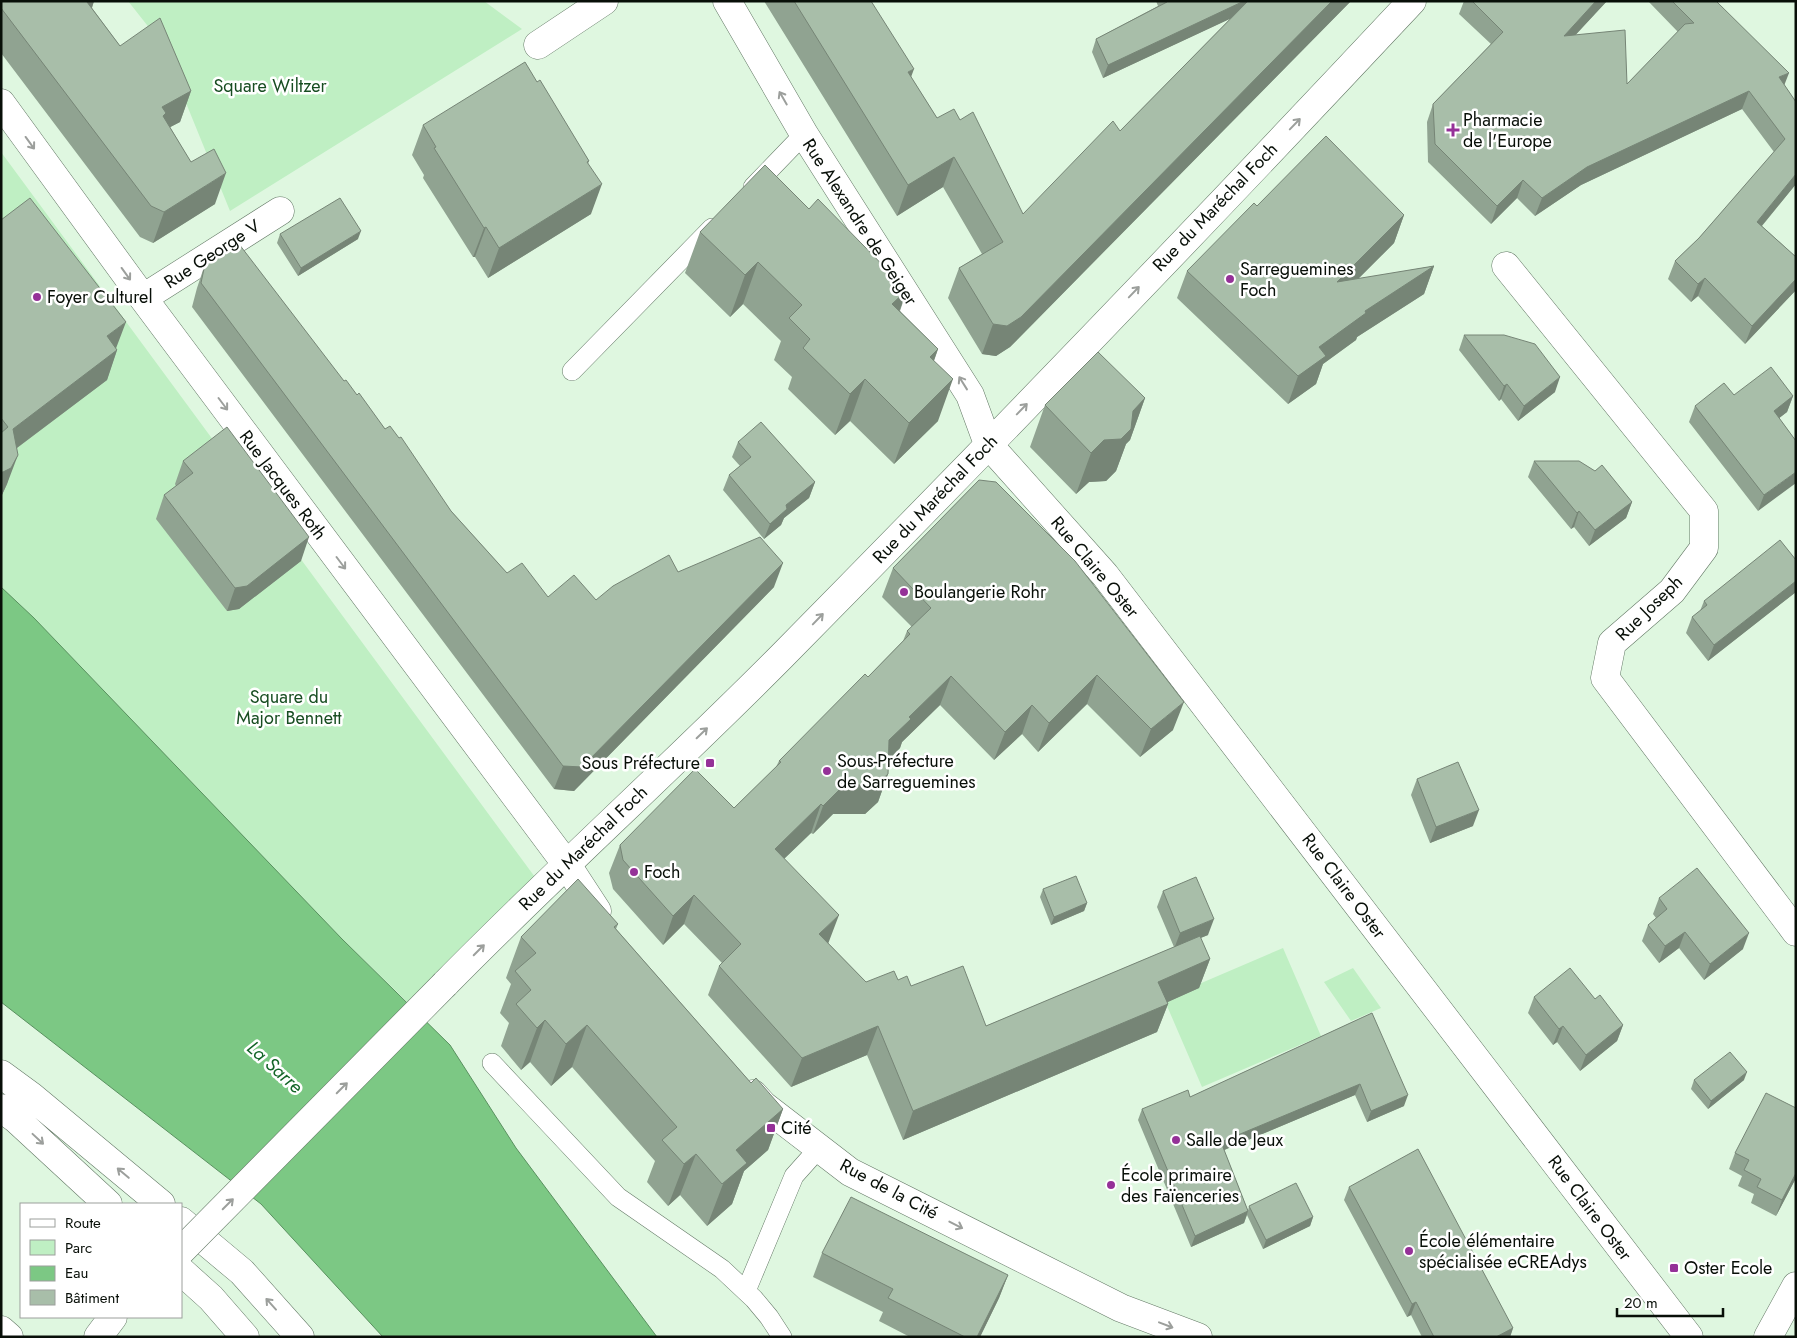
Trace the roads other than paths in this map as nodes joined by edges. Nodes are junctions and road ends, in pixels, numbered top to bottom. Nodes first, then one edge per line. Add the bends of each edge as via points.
1 (604, 1) edge
2 (727, 1) edge
3 (1412, 1) edge
4 (538, 45) dead end
5 (1, 103) edge
6 (804, 134) junction
7 (743, 197) edge
8 (280, 211) dead end
9 (722, 218) edge
10 (1506, 266) dead end
11 (144, 298) junction
12 (572, 371) dead end
13 (988, 444) junction
14 (567, 865) junction
15 (610, 928) edge
16 (1796, 932) edge
17 (492, 1063) dead end
18 (1, 1074) edge
19 (737, 1075) edge
20 (1, 1108) edge
21 (819, 1148) junction
22 (107, 1203) edge
23 (160, 1203) edge
24 (182, 1222) edge
25 (182, 1250) edge
26 (182, 1272) edge
27 (1796, 1286) edge
28 (746, 1290) junction
29 (1121, 1308) junction
30 (112, 1318) edge
31 (1, 1330) edge
32 (9, 1337) edge
33 (98, 1337) edge
34 (245, 1337) edge
35 (300, 1337) edge
36 (782, 1337) edge
37 (1139, 1337) edge
38 (1198, 1337) edge
39 (1689, 1337) edge
40 (1768, 1337) edge

1 - 4 street
6 -> 2 street, Rue Alexandre de Geiger
13 -> 3 street, Rue du Maréchal Foch
5 -> 11 street, Rue Jacques Roth
6 - 7 lane
13 -> 6 street, Rue Alexandre de Geiger via 970,395
8 - 11 street, Rue George V
9 - 12 lane
10 - 16 street, Rue Joseph via 1704,511 1704,548 1672,591 1612,643 1605,678
11 -> 14 street, Rue Jacques Roth
14 -> 13 street, Rue du Maréchal Foch via 780,658
13 - 39 street, Rue Claire Oster via 1105,575
14 - 15 street
25 -> 14 street, Rue du Maréchal Foch, bridge via 524,904
17 - 28 lane via 618,1197 722,1269
23 -> 18 street
19 - 21 street, Rue de la Cité via 763,1105
20 -> 22 street
21 - 28 lane via 794,1176
21 -> 29 street, Rue de la Cité via 850,1172
35 -> 24 street via 242,1272
26 - 34 street via 211,1298
27 - 40 street
28 - 36 lane
29 - 37 street
29 -> 38 street, Rue de la Cité
30 - 33 street
31 - 32 street

